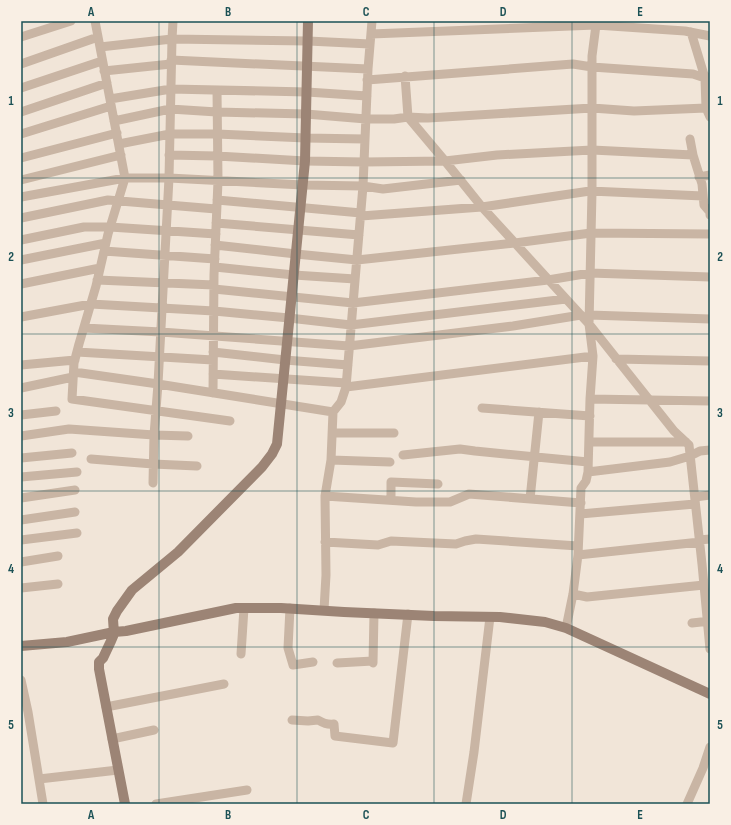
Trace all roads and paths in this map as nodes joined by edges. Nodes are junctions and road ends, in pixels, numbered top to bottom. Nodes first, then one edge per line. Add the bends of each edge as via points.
1 (71, 21) edge
2 (95, 21) edge
3 (173, 21) edge
4 (308, 21) edge
5 (372, 21) edge
6 (596, 23) edge
7 (691, 32) junction
8 (371, 34) junction
9 (710, 36) edge
10 (21, 37) edge
11 (98, 37) junction
12 (172, 39) junction
13 (308, 41) junction
14 (370, 44) junction
15 (100, 47) junction
16 (102, 61) junction
17 (171, 62) junction
18 (21, 64) edge
19 (307, 66) junction
20 (592, 67) junction
21 (368, 69) junction
22 (104, 71) junction
23 (405, 76) junction
24 (708, 78) edge
25 (367, 80) junction
26 (107, 83) junction
27 (21, 88) edge
28 (171, 89) junction
29 (217, 90) junction
30 (307, 92) junction
31 (367, 96) junction
32 (111, 102) junction
33 (592, 108) junction
34 (170, 109) junction
35 (21, 112) edge
36 (217, 112) junction
37 (708, 112) edge
38 (306, 114) junction
39 (408, 117) junction
40 (366, 119) junction
41 (114, 121) junction
42 (117, 133) junction
43 (21, 134) edge
44 (170, 134) junction
45 (217, 134) junction
46 (306, 138) junction
47 (365, 139) junction
48 (690, 139) dead end
49 (119, 144) junction
50 (592, 150) junction
51 (121, 155) junction
52 (170, 155) junction
53 (693, 155) junction
54 (217, 156) junction
55 (21, 158) edge
56 (305, 161) junction
57 (446, 161) junction
58 (364, 162) junction
59 (710, 175) edge
60 (700, 177) junction
61 (125, 178) junction
62 (169, 178) junction
63 (21, 180) edge
64 (461, 180) junction
65 (218, 181) junction
66 (303, 185) junction
67 (363, 186) junction
68 (592, 192) junction
69 (703, 196) junction
70 (21, 197) edge
71 (119, 201) junction
72 (216, 204) junction
73 (168, 205) junction
74 (300, 207) junction
75 (482, 207) junction
76 (710, 212) edge
77 (361, 215) junction
78 (710, 215) edge
79 (21, 218) edge
80 (216, 223) junction
81 (110, 227) junction
82 (298, 230) junction
83 (166, 231) junction
84 (591, 233) junction
85 (216, 234) junction
86 (710, 234) edge
87 (359, 235) junction
88 (21, 240) edge
89 (515, 243) junction
90 (215, 244) junction
91 (105, 247) junction
92 (296, 254) junction
93 (165, 256) junction
94 (21, 260) edge
95 (357, 260) junction
96 (215, 263) junction
97 (100, 268) junction
98 (590, 273) junction
99 (294, 274) junction
100 (710, 277) edge
101 (355, 279) junction
102 (97, 280) junction
103 (548, 280) junction
104 (164, 283) junction
105 (21, 284) edge
106 (214, 287) junction
107 (292, 297) junction
108 (566, 300) junction
109 (353, 302) junction
110 (91, 304) junction
111 (162, 308) junction
112 (214, 312) junction
113 (21, 318) edge
114 (290, 318) junction
115 (586, 318) junction
116 (710, 319) edge
117 (351, 325) junction
118 (84, 328) junction
119 (161, 332) junction
120 (214, 336) junction
121 (287, 341) junction
122 (349, 346) junction
123 (76, 356) junction
124 (213, 356) junction
125 (593, 356) junction
126 (159, 357) junction
127 (616, 359) junction
128 (285, 360) junction
129 (710, 361) edge
130 (21, 365) edge
131 (348, 365) junction
132 (213, 374) junction
133 (74, 375) junction
134 (283, 379) junction
135 (158, 384) junction
136 (346, 385) junction
137 (21, 388) edge
138 (213, 392) junction
139 (590, 399) junction
140 (649, 399) junction
141 (710, 401) edge
142 (281, 403) junction
143 (482, 408) dead end
144 (56, 411) dead end
145 (156, 411) junction
146 (334, 412) junction
147 (539, 412) junction
148 (21, 415) edge
149 (590, 416) junction
150 (230, 421) dead end
151 (332, 432) junction
152 (394, 433) dead end
153 (154, 435) junction
154 (21, 436) edge
155 (188, 436) dead end
156 (589, 442) junction
157 (686, 442) junction
158 (710, 450) edge
159 (72, 452) dead end
160 (403, 455) dead end
161 (690, 456) junction
162 (535, 457) junction
163 (21, 458) edge
164 (91, 459) dead end
165 (331, 460) junction
166 (390, 462) dead end
167 (588, 462) junction
168 (153, 464) junction
169 (198, 466) dead end
170 (77, 472) dead end
171 (588, 472) junction
172 (21, 477) edge
173 (153, 483) dead end
174 (438, 484) dead end
175 (75, 490) dead end
176 (325, 496) junction
177 (710, 496) edge
178 (21, 498) edge
179 (530, 499) junction
180 (391, 500) junction
181 (695, 500) junction
182 (581, 503) junction
183 (75, 512) dead end
184 (580, 514) junction
185 (21, 520) edge
186 (77, 533) dead end
187 (710, 539) edge
188 (21, 540) edge
189 (700, 541) junction
190 (326, 542) junction
191 (578, 550) junction
192 (58, 556) dead end
193 (21, 562) edge
194 (706, 581) edge
195 (58, 584) dead end
196 (21, 588) edge
197 (573, 594) junction
198 (244, 608) junction
199 (290, 608) junction
200 (324, 610) junction
201 (374, 613) junction
202 (408, 614) junction
203 (490, 616) junction
204 (709, 621) edge
205 (692, 623) dead end
206 (566, 628) junction
207 (114, 632) junction
208 (21, 646) edge
209 (710, 650) edge
210 (241, 654) dead end
211 (313, 662) dead end
212 (337, 663) dead end
213 (21, 680) edge
214 (224, 684) dead end
215 (710, 694) edge
216 (106, 707) junction
217 (292, 720) dead end
218 (154, 730) dead end
219 (112, 739) junction
220 (710, 747) edge
221 (118, 770) junction
222 (39, 779) junction
223 (247, 790) dead end
224 (43, 804) edge
225 (125, 804) edge
226 (157, 804) edge
227 (466, 804) edge
228 (687, 804) edge

1 - 10 street
2 - 11 street
3 - 12 street
4 - 13 street
5 - 8 street
6 - 7 street
6 - 8 street
6 - 20 street
7 - 9 street
7 - 24 street
8 - 14 street
11 - 15 street
11 - 18 street
12 - 13 street
12 - 15 street
12 - 17 street
13 - 14 street
13 - 19 street
14 - 21 street
15 - 16 street
16 - 22 street
16 - 27 street
17 - 19 street
17 - 22 street
17 - 28 street
19 - 21 street
19 - 30 street
20 - 23 street via 573,64
20 - 24 street via 692,74
20 - 33 street
21 - 25 street
22 - 26 street
23 - 25 street
23 - 39 street
24 - 37 street
25 - 31 street
26 - 32 street
26 - 35 street
28 - 29 street
28 - 32 street
28 - 34 street
29 - 30 street
29 - 36 street
30 - 31 street
30 - 38 street
31 - 40 street
32 - 41 street
32 - 43 street
33 - 37 street via 634,112
33 - 39 street
33 - 50 street
34 - 36 street
34 - 41 street
34 - 44 street
36 - 38 street
36 - 45 street
38 - 40 street
38 - 46 street
39 - 40 street
39 - 57 street
40 - 47 street
41 - 42 street
42 - 49 street
42 - 55 street
44 - 45 street
44 - 49 street
44 - 52 street
45 - 46 street
45 - 54 street
46 - 47 street
46 - 56 street
47 - 58 street
48 - 53 street
49 - 51 street
50 - 53 street
50 - 57 street via 497,155
50 - 68 street
51 - 61 street
51 - 63 street
52 - 54 street
52 - 62 street
53 - 60 street
54 - 56 street
54 - 65 street
56 - 58 street
56 - 66 street
57 - 58 street
57 - 64 street
58 - 67 street
59 - 60 street
60 - 69 street
61 - 62 street
61 - 70 street
61 - 71 street
62 - 65 street
62 - 73 street
64 - 67 street via 383,189
64 - 75 street
65 - 66 street
65 - 72 street
66 - 67 street
66 - 74 street
67 - 77 street
68 - 69 street
68 - 75 street
68 - 84 street
69 - 76 street via 704,205
71 - 73 street
71 - 79 street via 108,200
71 - 81 street
72 - 73 street
72 - 74 street
72 - 80 street
73 - 83 street
74 - 77 street
74 - 82 street
75 - 77 street
75 - 89 street
76 - 78 street
77 - 87 street
80 - 82 street
80 - 85 street
81 - 83 street
81 - 88 street via 84,227
81 - 91 street
82 - 87 street
82 - 92 street
83 - 85 street
83 - 93 street
84 - 86 street
84 - 89 street
84 - 98 street
85 - 90 street
87 - 95 street
89 - 95 street
89 - 103 street
90 - 92 street
90 - 96 street
91 - 93 street
91 - 94 street
91 - 97 street
92 - 95 street
92 - 99 street
93 - 96 street
93 - 104 street
95 - 101 street
96 - 99 street
96 - 106 street
97 - 102 street
97 - 105 street
98 - 100 street
98 - 103 street
98 - 115 street
99 - 101 street
99 - 107 street
101 - 109 street
102 - 104 street
102 - 110 street
103 - 108 street
103 - 109 street
104 - 106 street
104 - 111 street
106 - 107 street
106 - 112 street
107 - 109 street
107 - 114 street
108 - 115 street
108 - 117 street
109 - 117 street
110 - 111 street
110 - 113 street
110 - 118 street
111 - 112 street
111 - 119 street
112 - 114 street
112 - 120 street
114 - 117 street
114 - 121 street
115 - 116 street
115 - 122 street
115 - 125 street
115 - 127 street
117 - 122 street
118 - 119 street
118 - 123 street
119 - 120 street
119 - 126 street
120 - 121 street
120 - 124 street
121 - 122 street
121 - 128 street
122 - 131 street
123 - 126 street
123 - 130 street
123 - 133 street
124 - 126 street
124 - 128 street
124 - 132 street
125 - 136 street
125 - 139 street
126 - 135 street
127 - 129 street
127 - 140 street
128 - 131 street
128 - 134 street
131 - 136 street
132 - 134 street
132 - 138 street
133 - 135 street
133 - 137 street
133 - 145 street via 72,399
134 - 136 street
134 - 142 street
135 - 138 street
135 - 145 street
136 - 146 street via 341,402
138 - 142 street
139 - 140 street
139 - 149 street
140 - 141 street
140 - 157 street
142 - 146 street
142 - 207 street via 277,444 272,454 178,552 132,590 113,619
143 - 147 street
144 - 148 street
145 - 150 street
145 - 153 street
146 - 151 street
147 - 149 street
147 - 162 street
149 - 156 street
151 - 152 street
151 - 165 street
153 - 154 street via 69,429
153 - 155 street
153 - 168 street
156 - 157 street
156 - 167 street
157 - 161 street via 689,445
158 - 161 street
159 - 163 street
160 - 162 street via 460,449
161 - 171 street via 670,462
161 - 181 street
162 - 167 street
162 - 179 street
164 - 168 street
165 - 166 street
165 - 176 street
167 - 171 street
168 - 169 street
168 - 173 street
170 - 172 street
171 - 182 street via 581,488
174 - 180 street via 392,482
175 - 178 street
176 - 180 street
176 - 190 street
177 - 181 street
179 - 180 street via 469,494 450,502
179 - 182 street
181 - 184 street
181 - 189 street
182 - 184 street
183 - 185 street
184 - 191 street
186 - 188 street
187 - 189 street
189 - 191 street
189 - 194 street
190 - 191 street via 378,545 391,541 456,544 476,539
190 - 200 street
191 - 197 street
192 - 193 street
194 - 197 street via 587,597
194 - 204 street
195 - 196 street
197 - 206 street
198 - 199 street
198 - 207 street
198 - 210 street
199 - 200 street
199 - 211 street via 288,648 293,665
200 - 201 street
201 - 202 street
201 - 212 street via 373,662
202 - 203 street
202 - 217 street via 393,743 335,736 334,724 327,725 318,720
203 - 206 street via 545,622
203 - 227 street
204 - 205 street
204 - 209 street
206 - 215 street
207 - 208 street via 68,642
207 - 216 street via 112,641 99,662
213 - 222 street
214 - 216 street
216 - 219 street
218 - 219 street
219 - 221 street
220 - 228 street
221 - 222 street
221 - 225 street
222 - 224 street
223 - 226 street

